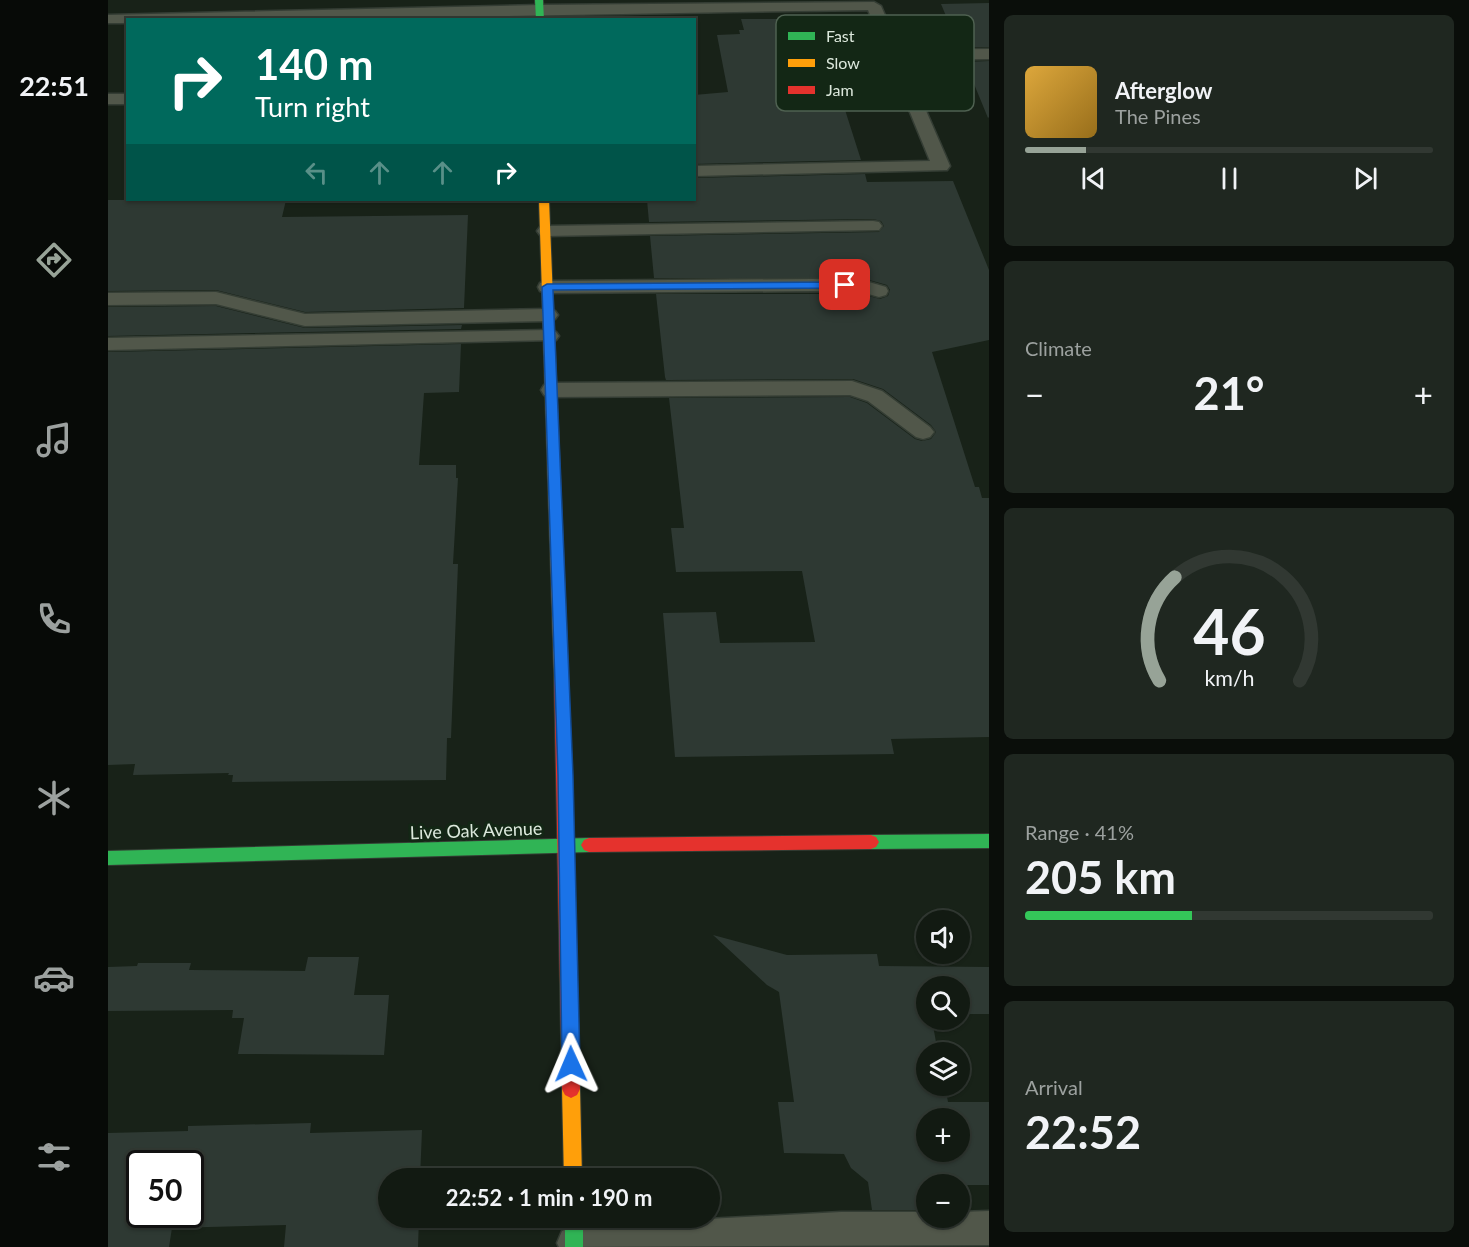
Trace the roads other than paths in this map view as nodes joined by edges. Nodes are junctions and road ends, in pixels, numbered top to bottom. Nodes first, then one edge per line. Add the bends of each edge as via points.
1 (540, 9) edge
2 (878, 15) edge
3 (151, 18) edge
4 (108, 19) edge
5 (126, 19) edge
6 (974, 54) edge
7 (989, 54) edge
8 (108, 99) edge
9 (126, 99) edge
10 (917, 111) edge
11 (696, 171) edge
12 (544, 201) edge
13 (873, 226) dead end
14 (546, 231) junction
15 (547, 287) junction
16 (879, 291) dead end
17 (108, 299) edge
18 (549, 315) junction
19 (549, 336) junction
20 (108, 344) edge
21 (551, 390) junction
22 (923, 432) dead end
23 (989, 841) edge
24 (567, 845) junction
25 (108, 858) edge
26 (573, 1168) edge
27 (989, 1228) edge
28 (574, 1236) edge

1 - 2 lane via 874,6
1 - 3 lane
4 - 5 lane
6 - 7 lane
8 - 9 lane
10 - 11 lane via 940,166
12 - 14 main road
13 - 14 lane
14 - 15 main road
15 - 16 lane via 812,285 862,286
15 - 18 main road
17 - 18 lane via 216,298 304,320
18 - 19 main road
19 - 20 lane
19 - 21 main road
21 - 22 lane via 852,388 876,396
21 - 24 main road
23 - 24 main road, Live Oak Avenue
24 - 25 main road, Live Oak Avenue
24 - 26 main road
27 - 28 lane

